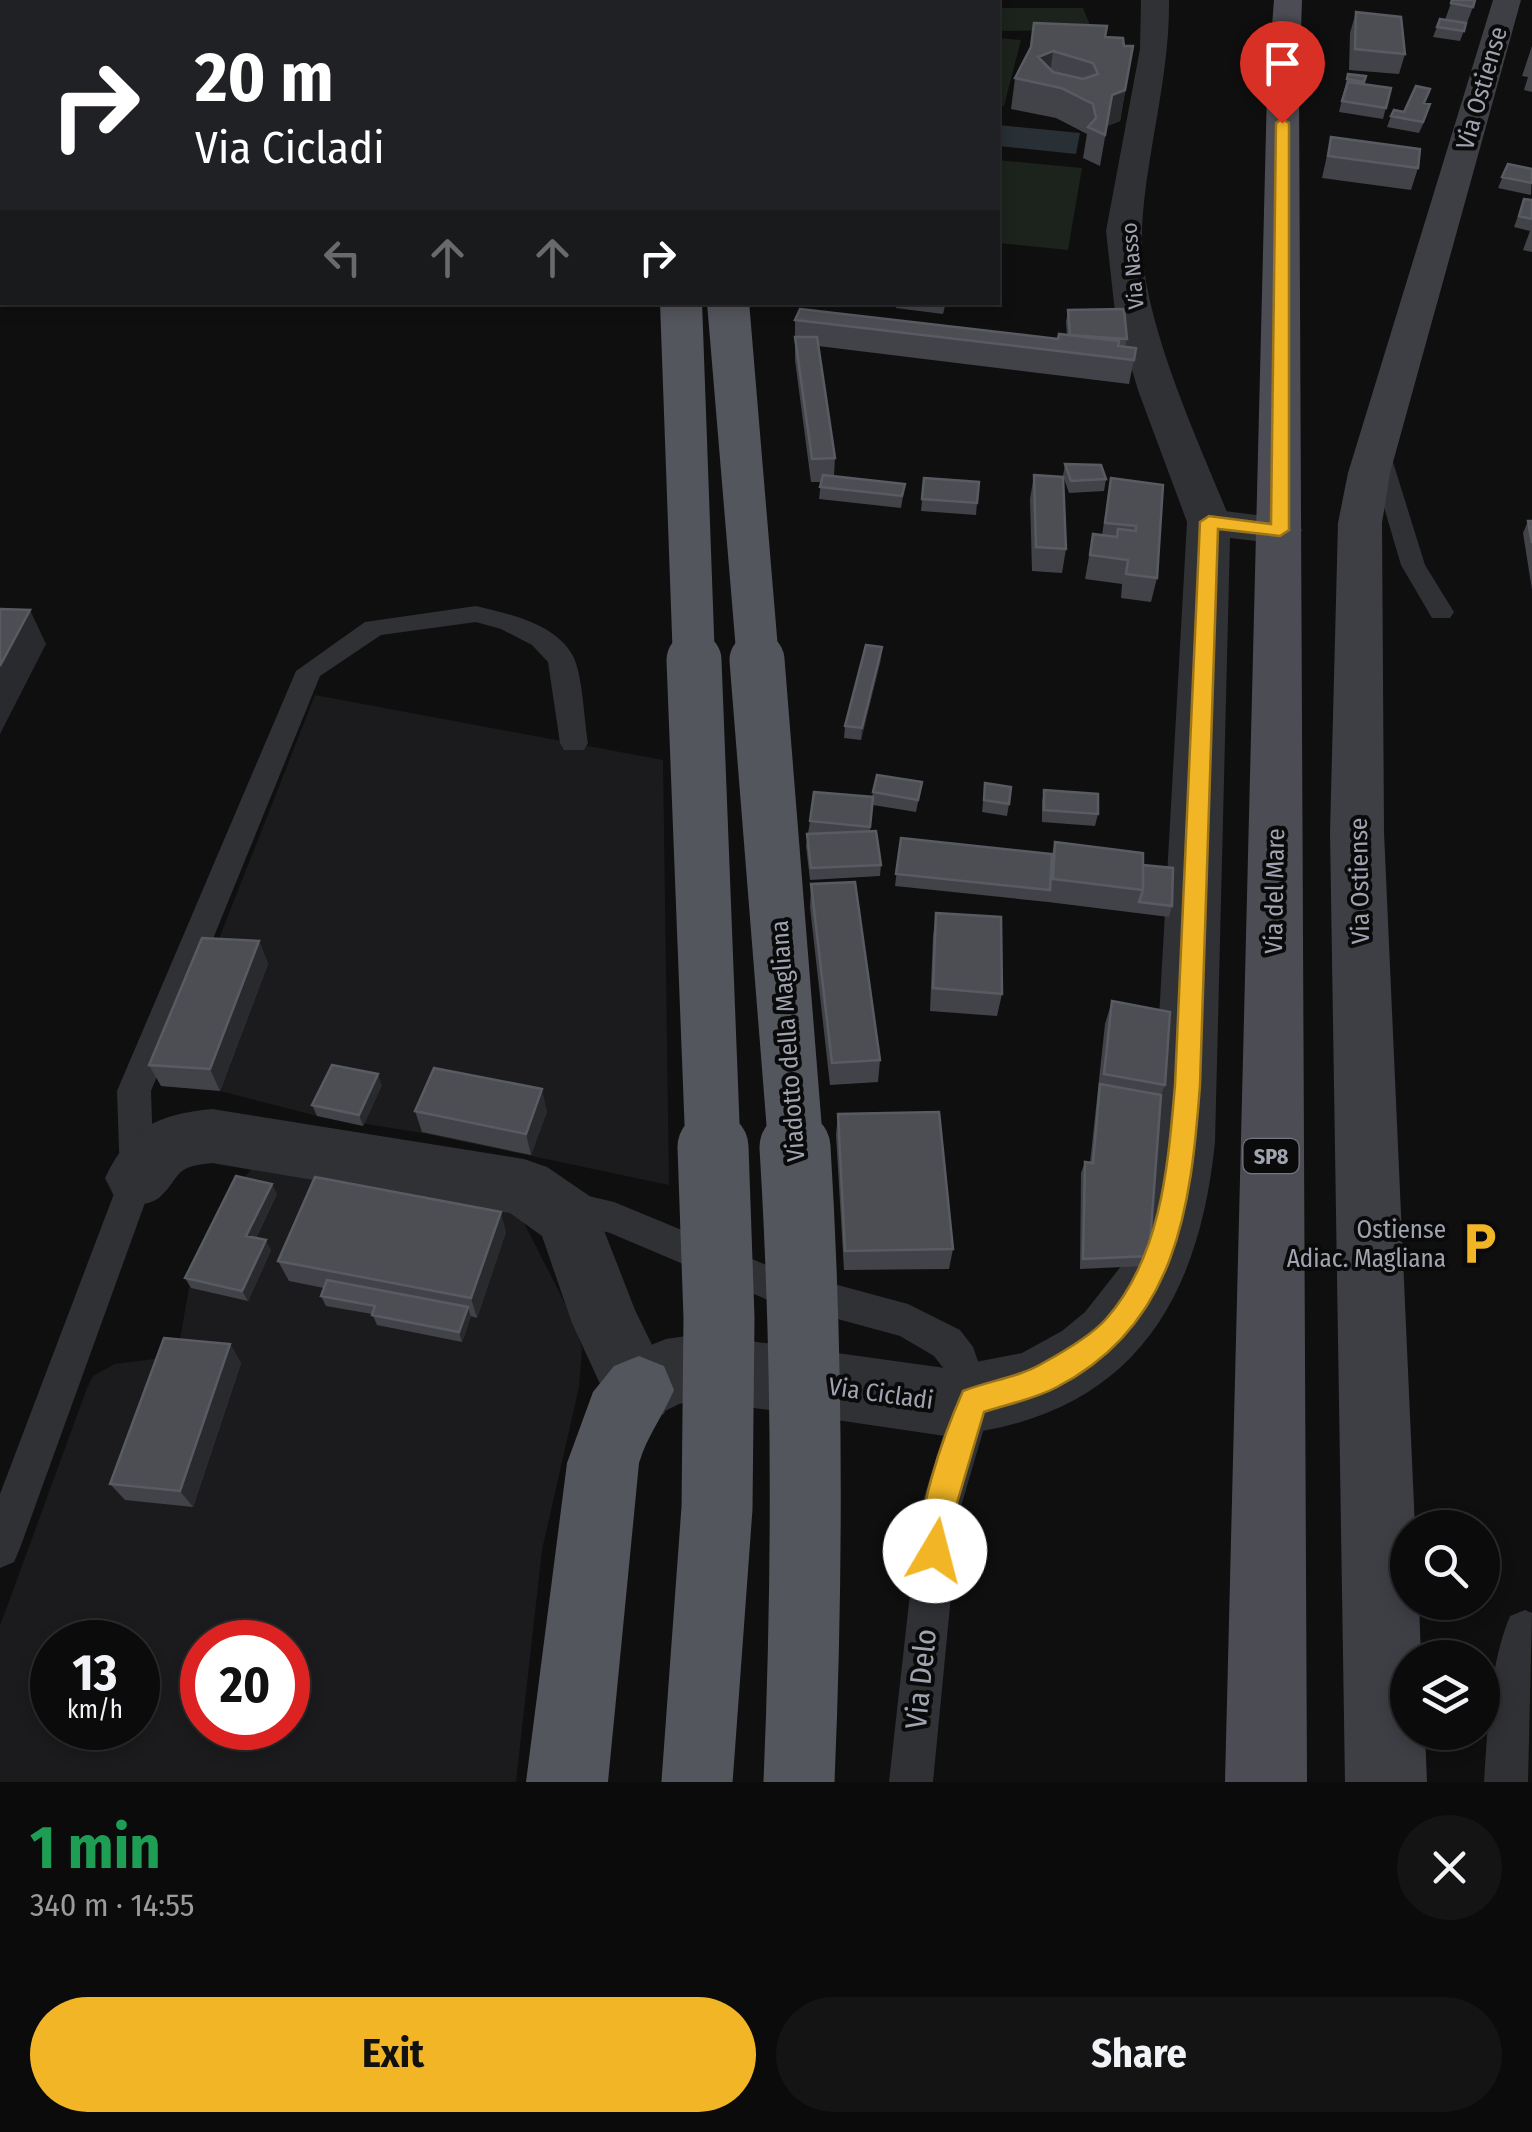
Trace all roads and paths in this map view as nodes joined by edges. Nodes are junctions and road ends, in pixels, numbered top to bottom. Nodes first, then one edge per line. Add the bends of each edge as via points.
1 (1156, 0) edge
2 (1288, 0) edge
3 (1507, 0) edge
4 (681, 305) edge
5 (728, 305) edge
6 (1377, 446) junction
7 (1209, 522) junction
8 (1280, 530) junction
9 (1442, 612) dead end
10 (574, 743) dead end
11 (136, 1178) junction
12 (552, 1204) junction
13 (639, 1390) junction
14 (973, 1401) junction
15 (0, 1548) edge
16 (1524, 1631) dead end
17 (567, 1782) edge
18 (697, 1782) edge
19 (799, 1782) edge
20 (910, 1782) edge
21 (1266, 1782) edge
22 (1386, 1782) edge
23 (1506, 1782) edge

1 - 7 street, Via Nasso via 1155,49 1124,231 1134,312
2 - 8 main road, Via del Mare / SP8
3 - 6 main road, Via Ostiense
4 - 18 highway, bridge via 719,1318 717,1508
5 - 19 highway, Viadotto della Magliana, bridge via 806,1326 807,1628
6 - 9 lane via 1413,565
6 - 22 main road, Via Ostiense via 1360,523 1357,832
7 - 8 street
7 - 14 street, Via Cicladi via 1188,1085 1169,1222 1147,1285 1114,1331 1048,1377
8 - 21 main road, Via del Mare / SP8
10 - 11 lane via 561,659 541,639 476,614 374,628 309,672 134,1092
11 - 12 street via 171,1143 212,1136 524,1187
11 - 15 lane
12 - 13 street via 577,1234 606,1323
12 - 14 lane via 614,1218 768,1283 908,1321 948,1344
13 - 14 street, Via Cicladi via 666,1373 700,1368
13 - 17 highway via 618,1417 602,1463
14 - 20 lane, Via Delo via 939,1513
16 - 23 lane

